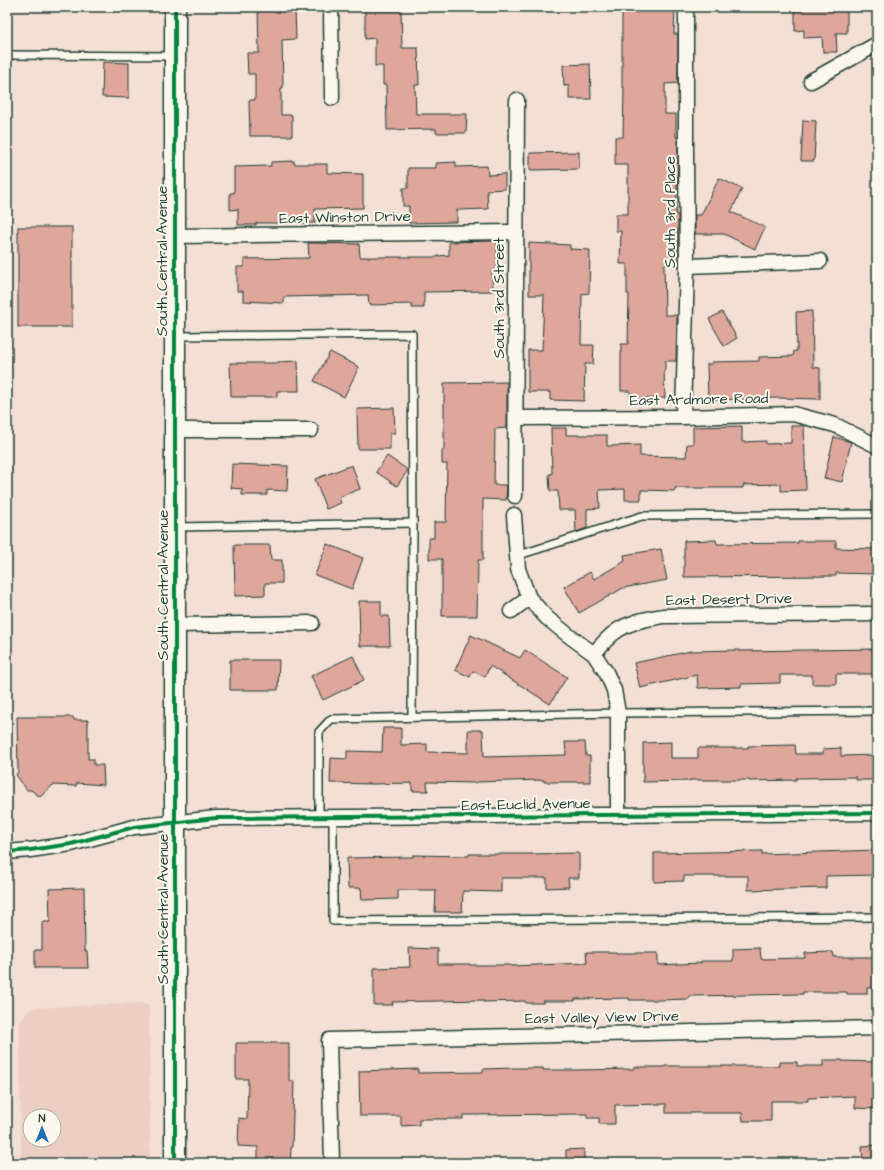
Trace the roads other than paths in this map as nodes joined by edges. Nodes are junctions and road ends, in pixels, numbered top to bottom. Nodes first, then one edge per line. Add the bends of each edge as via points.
1 (175, 7) edge
2 (331, 7) edge
3 (686, 7) edge
4 (877, 44) edge
5 (7, 55) edge
6 (175, 56) junction
7 (811, 81) dead end
8 (332, 98) dead end
9 (517, 100) dead end
10 (516, 232) junction
11 (174, 236) junction
12 (820, 261) dead end
13 (688, 266) junction
14 (175, 336) junction
15 (683, 417) junction
16 (516, 418) junction
17 (175, 430) junction
18 (311, 430) dead end
19 (877, 446) edge
20 (515, 496) dead end
21 (877, 514) edge
22 (514, 515) dead end
23 (413, 522) junction
24 (175, 527) junction
25 (516, 556) junction
26 (529, 598) junction
27 (511, 611) dead end
28 (877, 614) edge
29 (312, 623) dead end
30 (175, 625) junction
31 (594, 654) junction
32 (877, 711) edge
33 (618, 713) junction
34 (412, 717) junction
35 (877, 813) edge
36 (618, 815) junction
37 (319, 818) junction
38 (333, 818) junction
39 (175, 822) junction
40 (7, 852) edge
41 (877, 918) edge
42 (877, 1028) edge
43 (175, 1163) edge
44 (332, 1163) edge

1 - 6 main road, South Central Avenue
2 - 8 street
3 - 13 street, South 3rd Place
4 - 7 street
5 - 6 lane
6 - 11 main road, South Central Avenue
9 - 10 street, South 3rd Street
10 - 11 street, East Winston Drive
10 - 16 street, South 3rd Street
11 - 14 main road, South Central Avenue
12 - 13 street
13 - 15 street, South 3rd Place
14 - 17 main road, South Central Avenue
14 - 23 lane via 412,334
15 - 16 street, East Ardmore Road
15 - 19 street, East Ardmore Road via 793,414 835,425
16 - 20 street, South 3rd Street
17 - 18 street
17 - 24 main road, South Central Avenue
21 - 25 lane via 642,516
22 - 25 street
23 - 24 lane
23 - 34 lane
24 - 30 main road, South Central Avenue
25 - 26 street via 518,570
26 - 27 street
26 - 31 street via 547,618
28 - 31 street, East Desert Drive via 663,616 642,620 619,629
29 - 30 street
30 - 39 main road, South Central Avenue
31 - 33 street via 614,690
32 - 33 lane
33 - 34 lane
33 - 36 street
34 - 37 lane via 331,719 319,732
35 - 36 street, East Euclid Avenue
36 - 38 street, East Euclid Avenue
37 - 38 street, East Euclid Avenue
37 - 39 street, East Euclid Avenue via 216,818
38 - 41 lane via 333,922
39 - 40 street, East Euclid Avenue via 134,827 71,844
39 - 43 main road, South Central Avenue
42 - 44 street, East Valley View Drive via 329,1040

